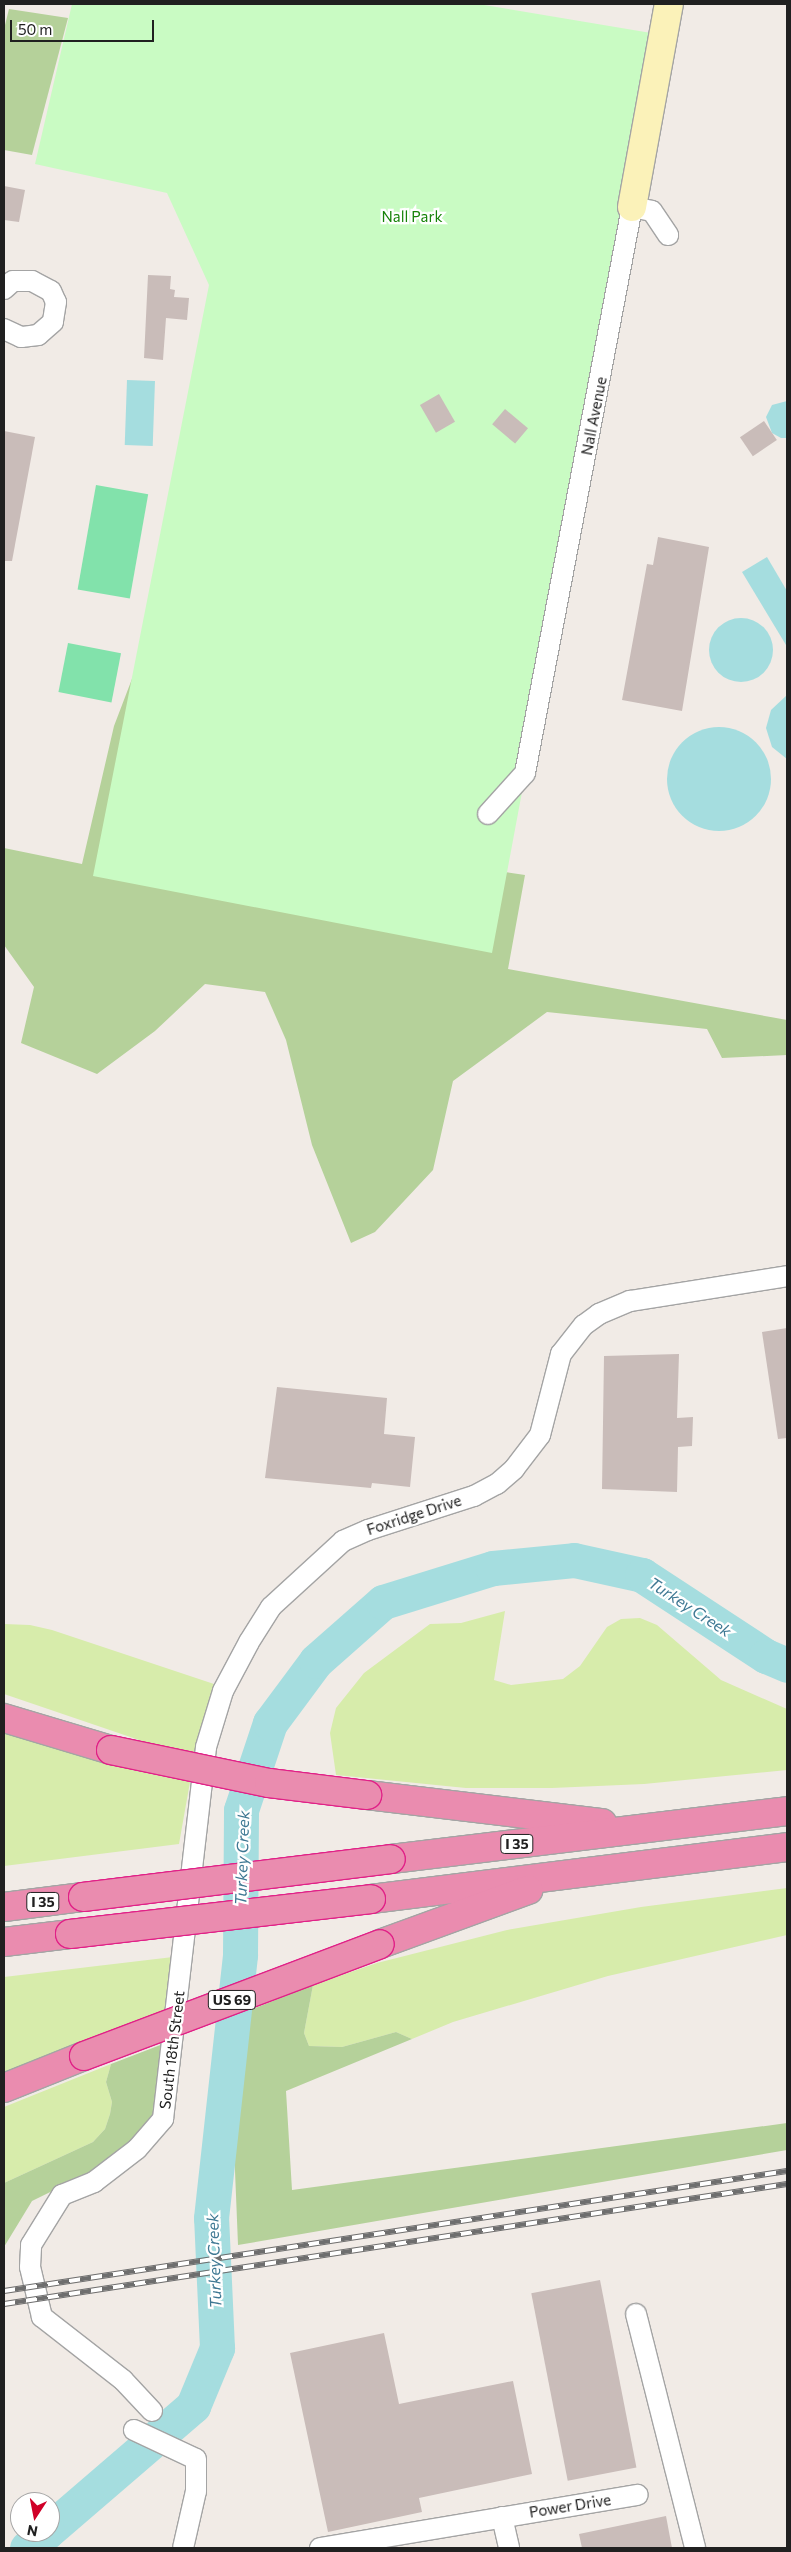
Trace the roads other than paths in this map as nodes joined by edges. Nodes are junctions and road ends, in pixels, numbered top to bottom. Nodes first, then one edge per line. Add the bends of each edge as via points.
1 (669, 4) edge
2 (632, 207) junction
3 (668, 235) dead end
4 (4, 290) edge
5 (4, 329) edge
6 (488, 814) dead end
7 (787, 1276) edge
8 (4, 1718) edge
9 (787, 1811) edge
10 (644, 1828) junction
11 (787, 1847) edge
12 (577, 1872) junction
13 (190, 1904) joint
14 (4, 1907) edge
15 (4, 1942) edge
16 (4, 2088) edge
17 (636, 2314) dead end
18 (152, 2411) dead end
19 (134, 2430) dead end
20 (638, 2495) dead end
21 (502, 2516) junction
22 (183, 2548) edge
23 (320, 2548) edge
24 (509, 2548) edge
25 (695, 2548) edge

1 - 2 street, Nall Avenue
2 - 3 street via 652,211
2 - 6 street, Nall Avenue via 525,773
4 - 5 street via 13,281 32,281 51,291 56,302 53,322 38,335 21,337
7 - 13 street, Foxridge Drive via 630,1301 599,1314 584,1325 561,1354 540,1435 523,1460 506,1477 474,1496 352,1535 295,1582 271,1607 223,1690 211,1721
8 - 10 highway, bridge via 111,1750 270,1783
9 - 10 highway, I 35
10 - 14 highway, I 35, bridge
11 - 12 highway, I 35
12 - 15 highway, I 35, bridge
12 - 16 highway, US 69, bridge
13 - 18 street, South 18th Street via 163,2119 137,2149 94,2182 62,2195 31,2245 30,2267 42,2317 123,2380
17 - 25 street
19 - 22 street via 196,2459 196,2491
20 - 21 street, Power Drive
21 - 23 street, Power Drive
21 - 24 street

